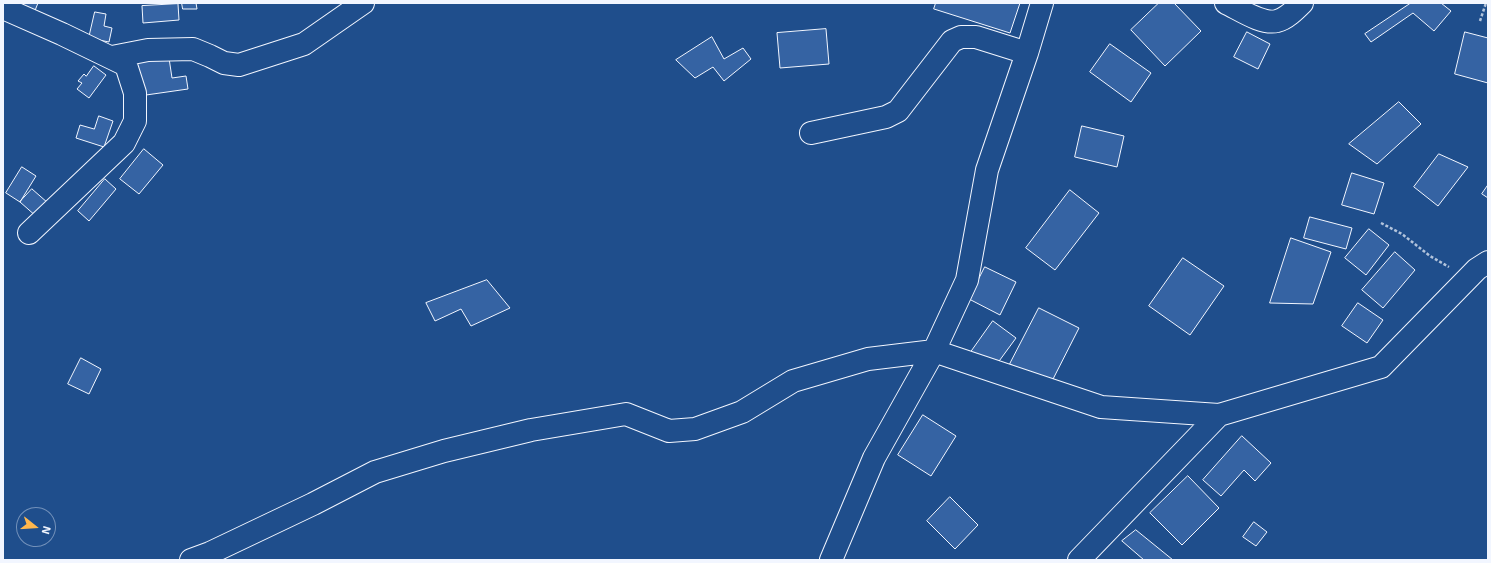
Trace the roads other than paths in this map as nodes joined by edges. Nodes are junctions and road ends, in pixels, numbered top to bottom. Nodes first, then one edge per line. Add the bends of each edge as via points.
1 (363, 3) edge
2 (1042, 3) edge
3 (1226, 3) edge
4 (1302, 3) edge
5 (3, 8) edge
6 (1027, 54) junction
7 (112, 58) junction
8 (811, 133) dead end
9 (29, 233) dead end
10 (1488, 262) edge
11 (934, 351) junction
12 (1219, 415) junction
13 (191, 560) edge
14 (831, 560) edge
15 (1079, 560) edge

1 - 7 street via 304,44 239,65 224,63 193,50 148,50
2 - 6 street
3 - 4 street via 1262,21 1276,22 1291,14
5 - 7 street
6 - 8 street via 976,38 961,37 952,41 898,111 886,117
6 - 11 street via 987,170 967,280
7 - 9 street via 126,65 135,93 135,121 124,143
10 - 12 street via 1476,269 1381,367
11 - 12 street via 1101,407
11 - 13 street via 868,359 793,381 742,412 695,429 668,431 626,414 531,430 444,451 375,472 314,504
11 - 14 street via 874,458
12 - 15 street

